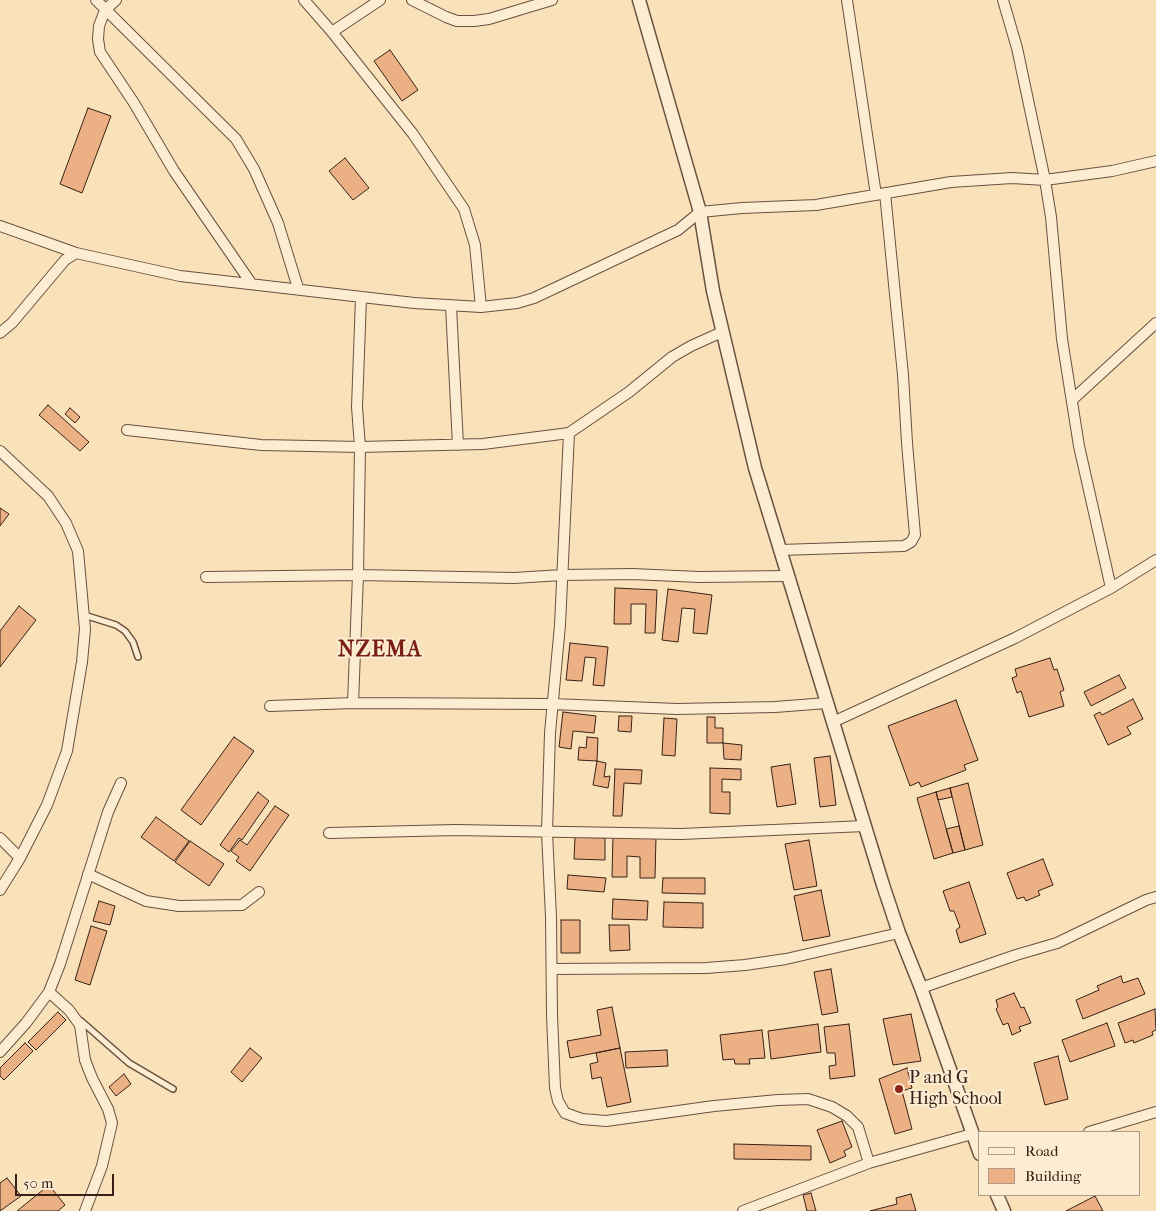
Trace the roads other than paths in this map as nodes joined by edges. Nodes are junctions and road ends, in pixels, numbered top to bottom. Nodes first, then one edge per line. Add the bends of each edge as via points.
1 (96, 0) edge
2 (116, 0) edge
3 (304, 0) edge
4 (380, 0) edge
5 (412, 0) edge
6 (552, 0) edge
7 (640, 0) edge
8 (847, 0) edge
9 (1003, 0) edge
10 (105, 10) junction
11 (332, 32) junction
12 (1156, 162) edge
13 (1045, 180) junction
14 (880, 194) junction
15 (700, 212) junction
16 (0, 226) edge
17 (76, 253) junction
18 (251, 283) junction
19 (298, 288) junction
20 (361, 298) junction
21 (451, 306) junction
22 (480, 307) junction
23 (1156, 323) edge
24 (722, 332) junction
25 (0, 333) edge
26 (1072, 400) junction
27 (128, 430) dead end
28 (569, 433) junction
29 (458, 445) junction
30 (360, 447) junction
31 (0, 451) edge
32 (780, 550) junction
33 (1156, 560) edge
34 (562, 575) junction
35 (358, 576) junction
36 (788, 576) junction
37 (206, 577) dead end
38 (1111, 588) junction
39 (84, 615) junction
40 (138, 656) dead end
41 (353, 703) junction
42 (827, 703) junction
43 (552, 704) junction
44 (270, 706) dead end
45 (833, 722) junction
46 (121, 783) dead end
47 (865, 826) junction
48 (329, 832) dead end
49 (547, 832) junction
50 (0, 838) edge
51 (20, 858) junction
52 (88, 874) junction
53 (0, 890) edge
54 (259, 892) dead end
55 (1156, 897) edge
56 (899, 933) junction
57 (552, 969) junction
58 (921, 988) junction
59 (49, 992) junction
60 (75, 1017) junction
61 (0, 1052) edge
62 (173, 1089) dead end
63 (1156, 1112) edge
64 (1092, 1131) edge
65 (972, 1134) junction
66 (978, 1149) edge
67 (870, 1163) junction
68 (997, 1196) edge
69 (85, 1211) edge
70 (743, 1211) edge
71 (1004, 1211) edge

1 - 10 street
2 - 10 street
3 - 11 street
4 - 11 street
5 - 6 street via 457,21 489,19
7 - 15 street
8 - 14 street
9 - 13 street via 1017,48
10 - 18 street via 98,33 100,52 174,171
10 - 19 street via 236,139 254,169 278,223
11 - 22 street via 413,134 464,209 476,245
12 - 13 street
13 - 14 street via 1012,178 951,182
13 - 26 street
14 - 15 street via 816,205
14 - 32 street via 903,375 915,535 904,546
15 - 22 street via 678,230 542,295 517,303
15 - 24 street
16 - 17 street
17 - 18 street via 180,276
17 - 25 street via 65,260
18 - 19 street
19 - 20 street
20 - 21 street
20 - 30 street via 357,408
21 - 22 street
21 - 29 street
23 - 26 street
24 - 28 street via 672,357 629,392
24 - 32 street via 755,468
26 - 38 street
27 - 30 street via 261,445
28 - 29 street
28 - 34 street
29 - 30 street
30 - 35 street
31 - 39 street via 48,496 66,523 78,551
32 - 36 street
33 - 38 street
34 - 35 street via 514,578
34 - 36 street
34 - 43 street
35 - 37 street
35 - 41 street
36 - 42 street
38 - 45 street via 1015,638
39 - 40 lane via 125,631
39 - 51 street via 82,662 67,751 47,805
41 - 43 street
41 - 44 street
42 - 43 street via 677,709
42 - 45 street
43 - 49 street
45 - 47 street
46 - 52 street
47 - 49 street via 681,834
47 - 56 street
48 - 49 street
49 - 57 street
50 - 51 street
51 - 53 street
52 - 54 street via 146,900 179,906 242,905
52 - 59 street
55 - 58 street via 1056,943
56 - 57 street via 745,965
56 - 58 street
57 - 67 street via 555,1088 565,1113 582,1119 606,1121 714,1106 808,1100 832,1107 858,1127
58 - 65 street
59 - 60 street
59 - 61 street
60 - 62 lane via 129,1063
60 - 69 street via 80,1025 85,1060 112,1123 102,1166
63 - 64 street
65 - 66 street
65 - 67 street
67 - 70 street
68 - 71 street

